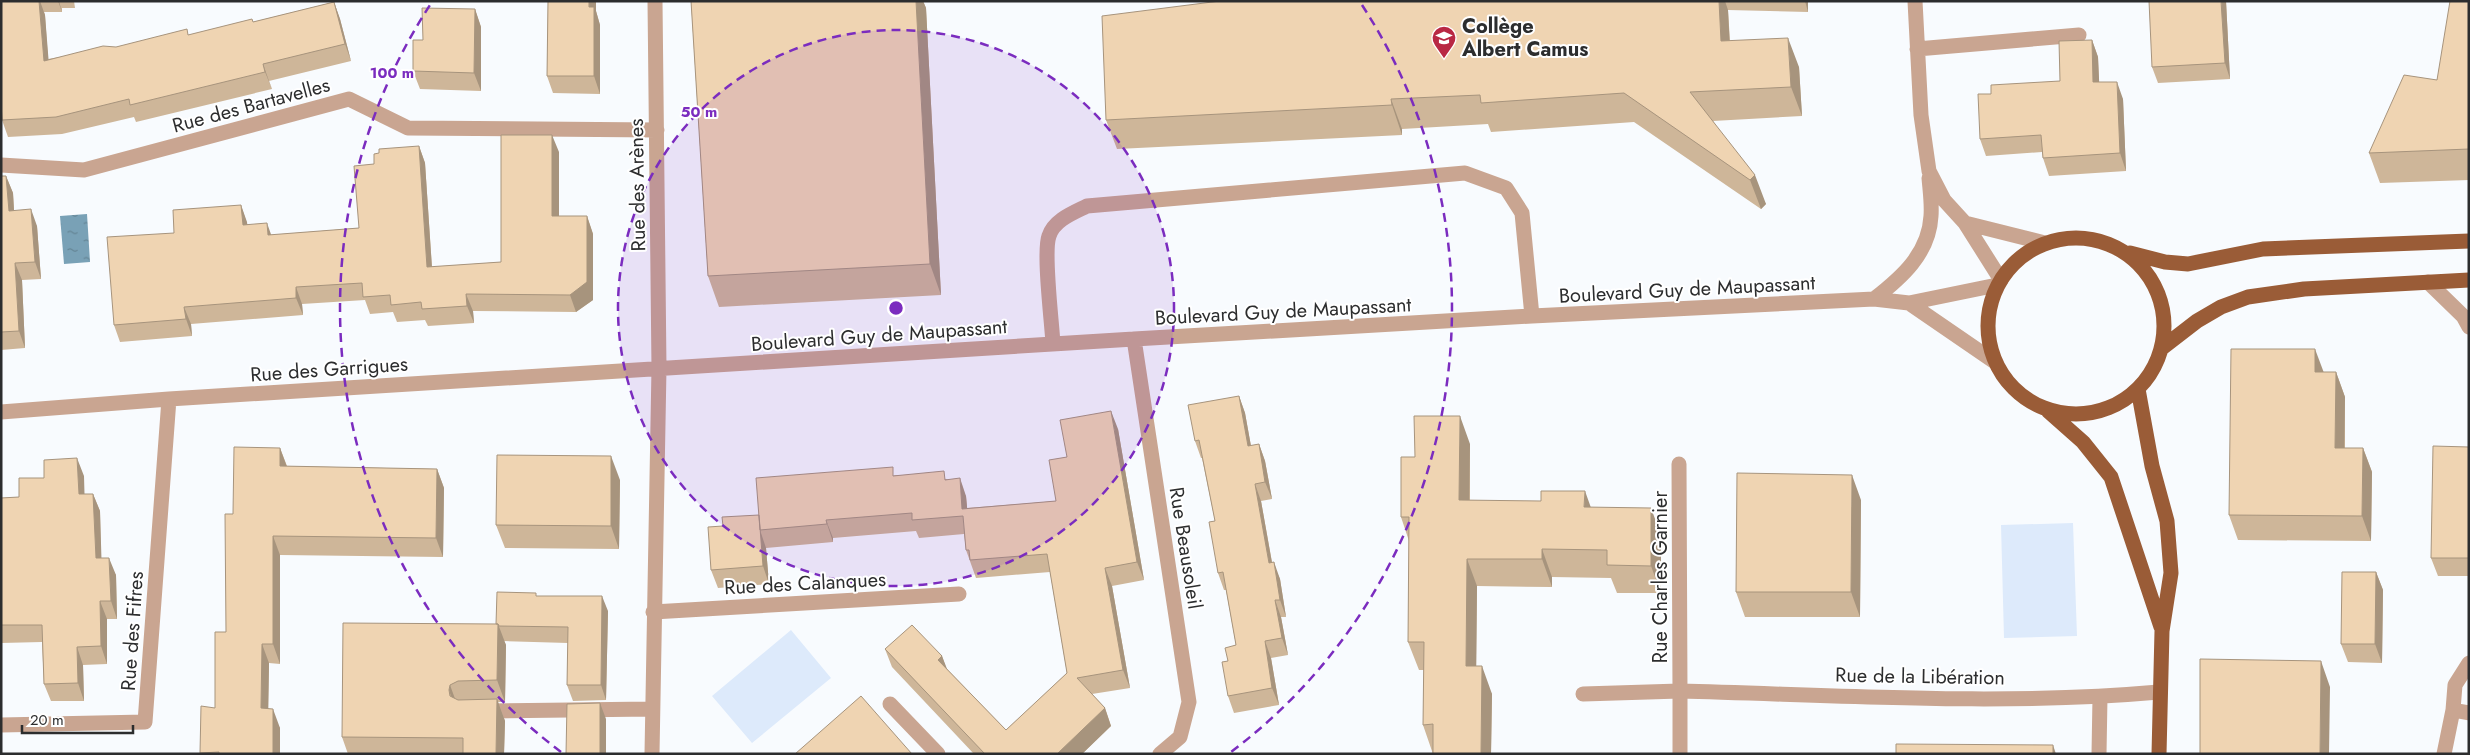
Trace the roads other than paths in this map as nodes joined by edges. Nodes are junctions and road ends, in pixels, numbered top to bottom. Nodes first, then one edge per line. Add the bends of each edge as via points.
1 (655, 1) edge
2 (1915, 1) edge
3 (2079, 35) dead end
4 (1917, 49) junction
5 (657, 130) junction
6 (1, 165) edge
7 (1929, 171) junction
8 (1965, 223) junction
9 (2469, 241) edge
10 (2045, 243) junction
11 (2126, 252) junction
12 (2469, 280) edge
13 (2428, 282) junction
14 (1999, 283) junction
15 (1874, 300) junction
16 (1909, 303) junction
17 (1532, 316) junction
18 (2469, 327) edge
19 (1134, 339) junction
20 (1053, 344) junction
21 (2162, 348) junction
22 (1995, 362) junction
23 (659, 368) junction
24 (2138, 389) junction
25 (169, 399) junction
26 (2047, 410) junction
27 (1, 412) edge
28 (1679, 464) dead end
29 (960, 594) dead end
30 (653, 612) junction
31 (2162, 630) junction
32 (2469, 663) edge
33 (1680, 691) junction
34 (2160, 692) junction
35 (1583, 694) dead end
36 (2100, 697) junction
37 (890, 704) dead end
38 (652, 709) junction
39 (2453, 710) junction
40 (466, 712) edge
41 (2469, 713) edge
42 (1, 725) edge
43 (652, 754) edge
44 (938, 754) edge
45 (1160, 754) edge
46 (1680, 754) edge
47 (2099, 754) edge
48 (2159, 754) edge
49 (2444, 754) edge

1 - 5 street, Rue des Arènes
2 - 4 street
3 - 4 street
4 - 7 street
5 - 6 street, Rue des Bartavelles via 408,128 349,99 84,170
5 - 23 street, Rue des Arènes
7 - 8 street via 1944,200
7 - 15 street via 1931,218 1922,248 1904,276
8 - 10 street
8 - 14 street
9 - 11 main road via 2263,249 2188,264
10 - 11 main road via 2080,237 2104,241
10 - 14 main road via 2014,262
11 - 21 main road via 2155,284 2165,326
12 - 13 main road
13 - 18 street via 2463,316
13 - 21 main road via 2304,289 2248,298 2221,306
14 - 16 street
14 - 22 main road via 1988,314 1988,338
15 - 16 street, Boulevard Guy de Maupassant
15 - 17 street, Boulevard Guy de Maupassant
16 - 22 street
17 - 19 street, Boulevard Guy de Maupassant
17 - 20 street via 1522,213 1506,188 1465,173 1088,206 1062,219 1049,236
19 - 20 street, Boulevard Guy de Maupassant
19 - 45 street, Rue Beausoleil via 1189,702 1180,737
20 - 23 street, Boulevard Guy de Maupassant
21 - 24 main road via 2153,370
22 - 26 main road via 2007,382 2026,399
23 - 25 street, Rue des Garrigues
23 - 30 street
24 - 26 main road via 2118,404 2095,412 2071,414
24 - 31 main road via 2152,466 2167,521 2171,573
25 - 27 street, Rue des Garrigues
25 - 42 street, Rue des Fifres via 145,722
26 - 31 main road via 2083,442 2111,477
28 - 33 street, Rue Charles Garnier
29 - 30 street, Rue des Calanques
30 - 38 street
31 - 34 main road
32 - 39 street via 2455,685
33 - 35 street, Rue de la Libération
33 - 36 street, Rue de la Libération via 1896,697
33 - 46 street
34 - 36 street, Rue de la Libération
34 - 48 main road
36 - 47 street
37 - 44 street
38 - 40 street
38 - 43 street
39 - 41 street
39 - 49 street

